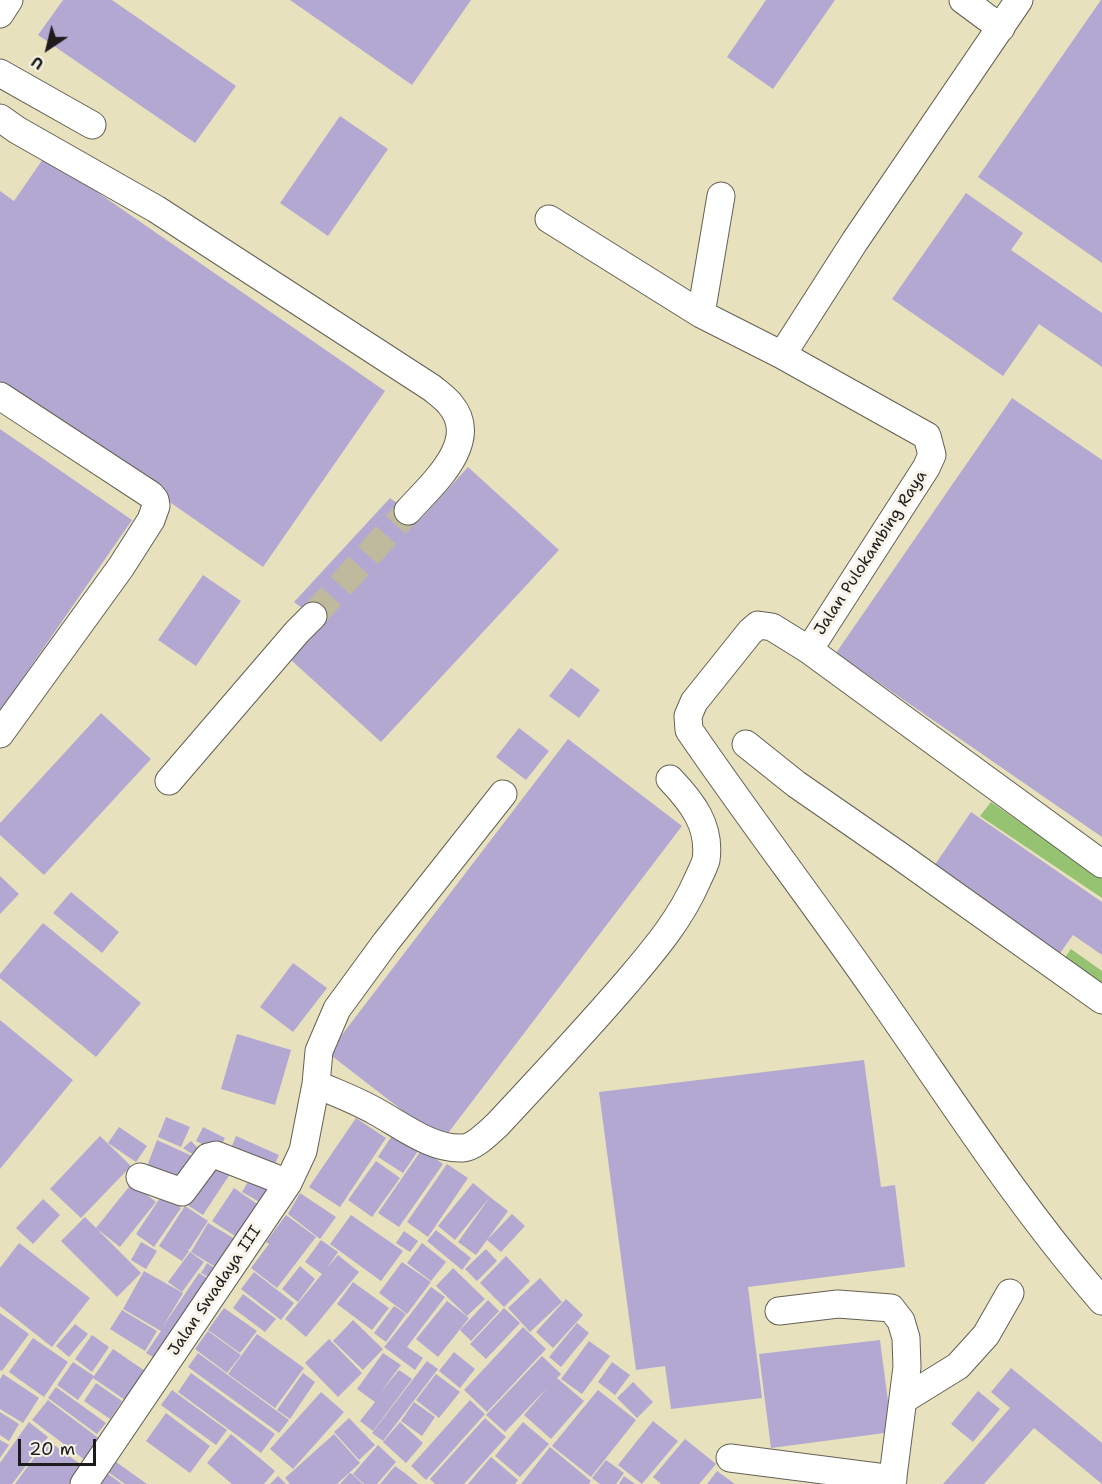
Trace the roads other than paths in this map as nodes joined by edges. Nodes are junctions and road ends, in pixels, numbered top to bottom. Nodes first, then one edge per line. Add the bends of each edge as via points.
1 (9, 0) edge
2 (963, 0) edge
3 (1019, 0) edge
4 (0, 14) edge
5 (1001, 28) junction
6 (0, 73) edge
7 (0, 118) edge
8 (92, 125) dead end
9 (721, 196) dead end
10 (549, 219) dead end
11 (701, 314) junction
12 (782, 356) junction
13 (0, 396) edge
14 (408, 511) tunnel mouth
15 (312, 616) tunnel mouth
16 (809, 650) junction
17 (0, 734) edge
18 (746, 744) dead end
19 (670, 779) dead end
20 (169, 781) dead end
21 (503, 794) dead end
22 (1102, 864) edge
23 (1102, 1000) edge
24 (316, 1084) junction
25 (140, 1177) dead end
26 (288, 1183) junction
27 (1010, 1293) dead end
28 (1102, 1301) edge
29 (779, 1311) dead end
30 (903, 1400) junction
31 (730, 1458) dead end
32 (892, 1481) edge
33 (84, 1484) edge

1 - 4 street
2 - 5 street
3 - 5 street
5 - 12 street via 855,241
6 - 8 street
7 - 14 street via 156,209 432,388 451,405 459,422 459,447 445,470
9 - 11 street
10 - 11 street, Jalan Pulokambing Raya
11 - 12 street, Jalan Pulokambing Raya
12 - 16 street, Jalan Pulokambing Raya via 927,436 932,455
13 - 17 street via 141,488 155,500 156,506 121,567
15 - 20 street
16 - 22 street, Jalan Pulokambing Raya
16 - 28 street via 772,627 758,625 694,702 688,716 689,729 1024,1205
18 - 23 street via 795,784
19 - 24 street via 701,817 706,839 706,861 687,904 663,940 582,1034 490,1131 465,1148 442,1145
21 - 24 street, Jalan Swadaya III via 337,1009 319,1051
24 - 26 street, Jalan Swadaya III via 303,1150
25 - 26 street via 182,1192 208,1157 216,1155
26 - 33 street, Jalan Swadaya III
27 - 30 street via 986,1335 958,1366
29 - 30 street via 838,1304 891,1308 901,1321 906,1338
30 - 32 street
31 - 32 street

